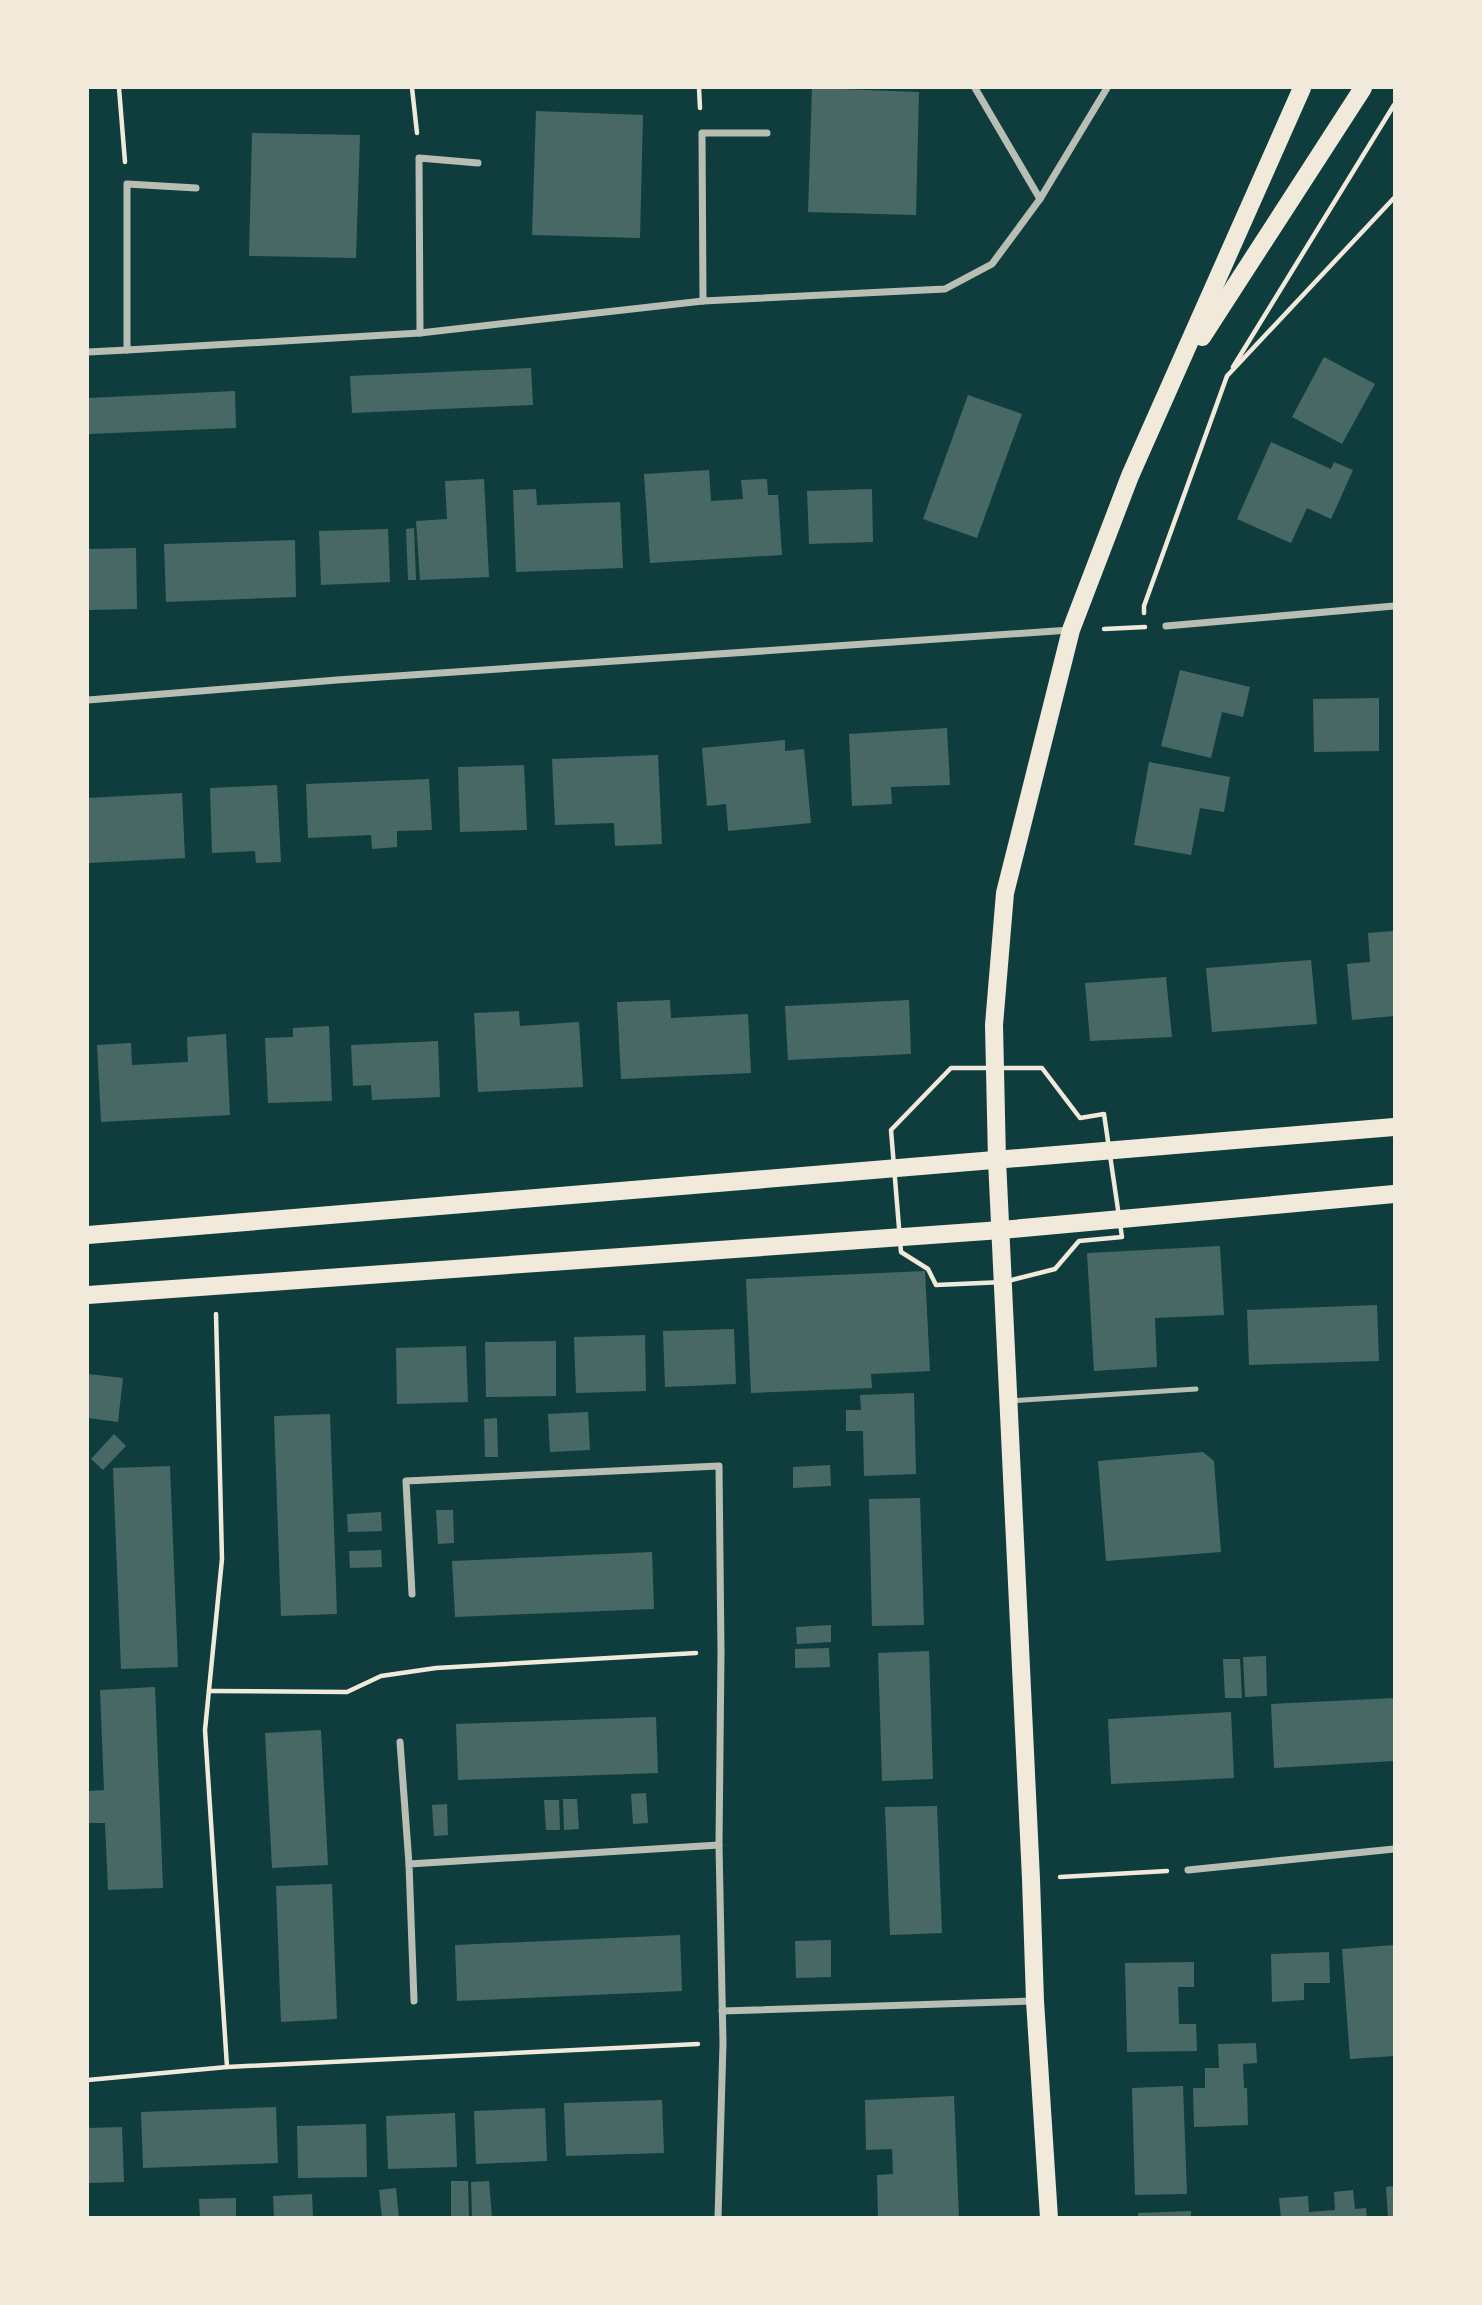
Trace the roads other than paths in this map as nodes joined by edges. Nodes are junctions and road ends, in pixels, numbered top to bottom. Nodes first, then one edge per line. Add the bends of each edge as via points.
1 (975, 88) edge
2 (1107, 88) edge
3 (1302, 88) edge
4 (1363, 88) edge
5 (767, 133) dead end
6 (478, 163) dead end
7 (196, 188) dead end
8 (1041, 199) junction
9 (704, 301) junction
10 (421, 333) junction
11 (127, 350) junction
12 (88, 352) edge
13 (1171, 384) junction
14 (1395, 606) edge
15 (1167, 626) road end
16 (1071, 630) junction
17 (88, 700) edge
18 (1395, 1127) edge
19 (997, 1160) junction
20 (1395, 1194) edge
21 (1001, 1230) junction
22 (88, 1235) edge
23 (88, 1295) edge
24 (1196, 1389) dead end
25 (1009, 1401) junction
26 (412, 1594) dead end
27 (400, 1742) dead end
28 (719, 1845) junction
29 (1395, 1849) edge
30 (409, 1864) junction
31 (1188, 1870) road end
32 (414, 2001) dead end
33 (1035, 2001) junction
34 (722, 2011) junction
35 (718, 2217) edge
36 (1049, 2217) edge

1 - 8 street
2 - 8 street
3 - 13 main road
4 - 13 main road
5 - 9 street via 702,133
6 - 10 street via 419,158
7 - 11 street via 127,184
8 - 9 street via 992,264 945,289
9 - 10 street
10 - 11 street
11 - 12 street
13 - 16 main road
14 - 15 street
16 - 17 street
16 - 19 main road via 1005,893 994,1025
18 - 19 main road
19 - 21 main road
19 - 22 main road
20 - 21 main road
21 - 23 main road
21 - 25 main road
24 - 25 lane
25 - 33 main road
26 - 28 street via 405,1481 719,1466
27 - 30 street
28 - 30 street
28 - 34 street
29 - 31 street
30 - 32 street
33 - 34 street
33 - 36 main road
34 - 35 street

